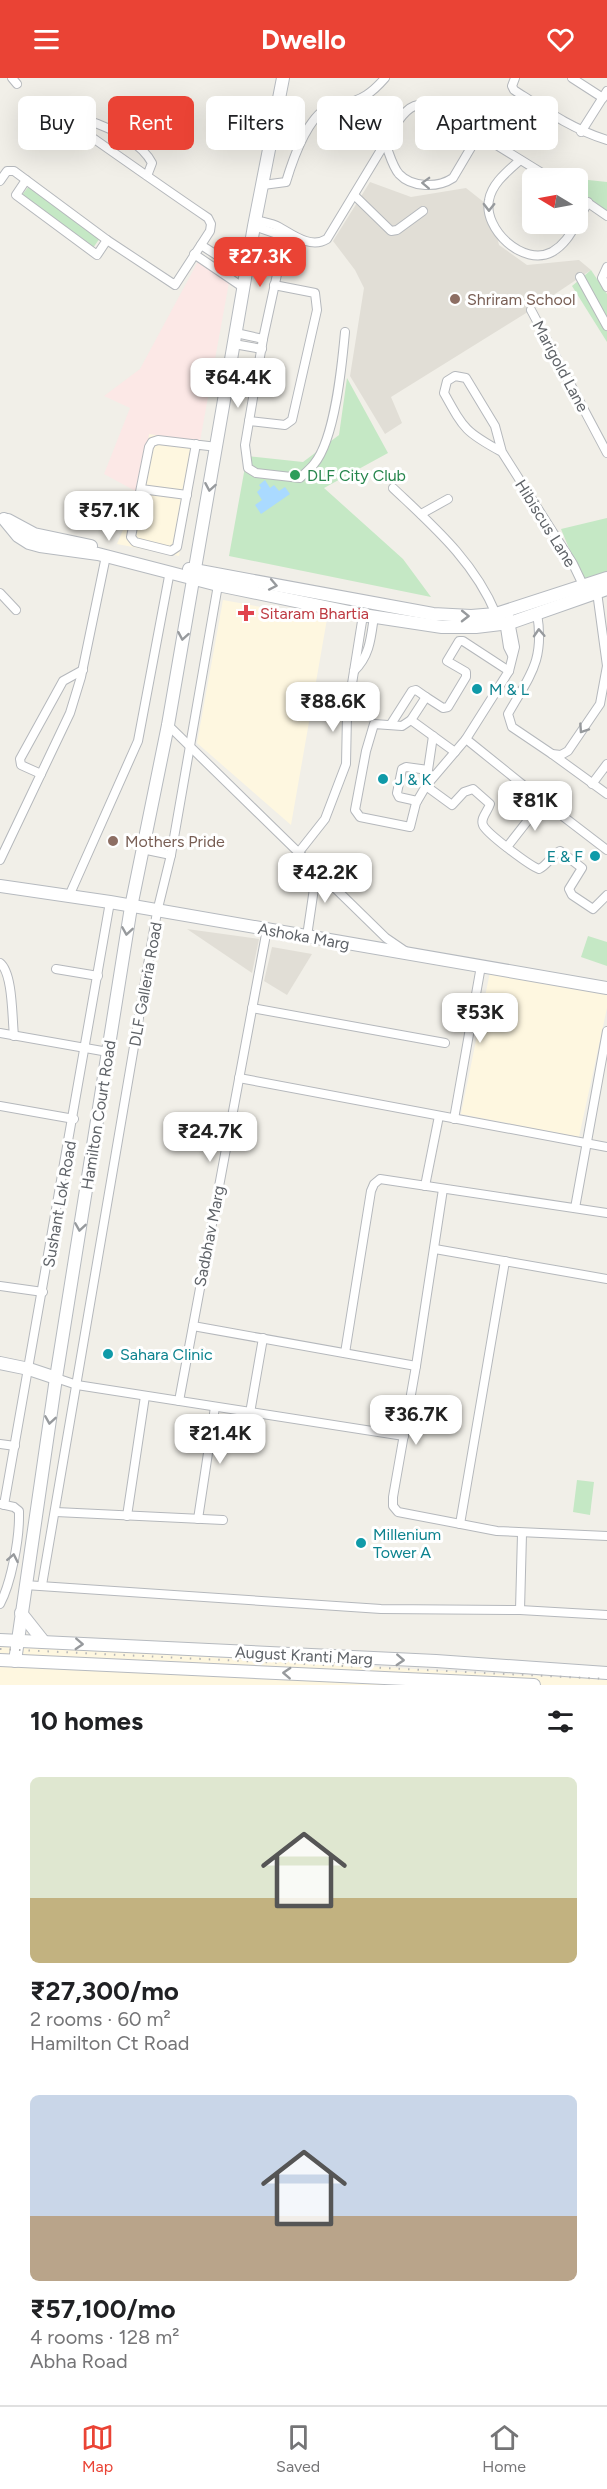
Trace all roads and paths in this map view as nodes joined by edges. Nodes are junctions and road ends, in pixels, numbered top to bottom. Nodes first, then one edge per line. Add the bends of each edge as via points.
1 (283, 78) edge
2 (385, 78) edge
3 (515, 78) edge
4 (572, 78) edge
5 (605, 94) edge
6 (415, 105) edge
7 (403, 115) edge
8 (581, 132) junction
9 (607, 140) edge
10 (382, 150) edge
11 (389, 150) edge
12 (470, 150) edge
13 (504, 150) edge
14 (520, 160) junction
15 (533, 168) edge
16 (147, 176) junction
17 (26, 180) junction
18 (0, 181) edge
19 (263, 185) junction
20 (354, 195) junction
21 (588, 202) edge
22 (423, 211) dead end
23 (607, 216) edge
24 (255, 223) junction
25 (286, 233) junction
26 (569, 234) edge
27 (107, 240) junction
28 (201, 245) junction
29 (194, 254) junction
30 (607, 267) edge
31 (246, 274) junction
32 (580, 278) dead end
33 (274, 285) junction
34 (607, 287) edge
35 (244, 288) junction
36 (531, 310) dead end
37 (607, 326) edge
38 (345, 332) dead end
39 (235, 339) junction
40 (263, 339) junction
41 (262, 349) junction
42 (249, 421) junction
43 (196, 444) junction
44 (217, 447) junction
45 (502, 452) junction
46 (607, 453) edge
47 (393, 488) dead end
48 (141, 489) junction
49 (187, 495) junction
50 (448, 499) dead end
51 (421, 514) junction
52 (2, 517) edge
53 (137, 549) junction
54 (106, 556) junction
55 (170, 571) junction
56 (194, 575) junction
57 (607, 578) edge
58 (218, 585) junction
59 (594, 591) edge
60 (0, 593) edge
61 (16, 610) dead end
62 (537, 613) junction
63 (368, 615) junction
64 (504, 617) junction
65 (83, 670) junction
66 (509, 671) junction
67 (426, 697) junction
68 (411, 720) junction
69 (391, 724) junction
70 (168, 725) junction
71 (433, 736) junction
72 (466, 739) junction
73 (190, 747) junction
74 (455, 752) junction
75 (552, 754) junction
76 (607, 764) edge
77 (41, 774) junction
78 (592, 784) junction
79 (426, 786) junction
80 (607, 794) edge
81 (417, 801) junction
82 (543, 801) junction
83 (507, 847) junction
84 (142, 849) junction
85 (607, 850) edge
86 (299, 852) junction
87 (171, 855) junction
88 (0, 860) edge
89 (317, 868) junction
90 (0, 886) edge
91 (69, 896) junction
92 (607, 896) edge
93 (110, 902) junction
94 (131, 907) junction
95 (157, 912) junction
96 (267, 929) junction
97 (307, 936) junction
98 (411, 954) junction
99 (0, 962) edge
100 (481, 966) junction
101 (56, 969) dead end
102 (98, 976) junction
103 (607, 988) edge
104 (252, 1008) junction
105 (607, 1031) edge
106 (0, 1033) edge
107 (14, 1035) junction
108 (445, 1043) dead end
109 (85, 1048) junction
110 (108, 1052) junction
111 (603, 1067) edge
112 (239, 1078) junction
113 (0, 1108) edge
114 (439, 1116) junction
115 (74, 1119) junction
116 (454, 1119) junction
117 (586, 1143) junction
118 (607, 1147) edge
119 (425, 1186) junction
120 (443, 1189) junction
121 (575, 1208) junction
122 (607, 1213) edge
123 (435, 1249) junction
124 (505, 1261) junction
125 (607, 1279) edge
126 (0, 1286) edge
127 (43, 1292) junction
128 (193, 1326) junction
129 (263, 1338) junction
130 (345, 1353) junction
131 (0, 1364) edge
132 (416, 1366) junction
133 (29, 1368) junction
134 (56, 1378) junction
135 (77, 1385) junction
136 (145, 1396) junction
137 (179, 1401) junction
138 (215, 1407) junction
139 (250, 1413) junction
140 (404, 1436) junction
141 (0, 1444) edge
142 (15, 1446) junction
143 (2, 1505) edge
144 (56, 1512) junction
145 (127, 1515) junction
146 (198, 1519) junction
147 (223, 1520) dead end
148 (460, 1524) junction
149 (522, 1533) junction
150 (607, 1536) edge
151 (25, 1585) junction
152 (42, 1585) junction
153 (0, 1604) edge
154 (520, 1610) junction
155 (21, 1612) junction
156 (607, 1615) edge
157 (0, 1640) edge
158 (18, 1641) junction
159 (44, 1642) junction
160 (0, 1660) edge
161 (15, 1661) junction
162 (436, 1661) junction
163 (452, 1662) junction
164 (607, 1672) edge
165 (404, 1682) edge
166 (435, 1682) edge
167 (450, 1683) edge
168 (481, 1683) edge
169 (534, 1685) edge

1 - 19 main road, Hamilton Court Road
2 - 19 street via 371,94 326,108 312,123 294,155 286,182
3 - 8 street via 514,90
4 - 5 street
5 - 8 street
6 - 7 street
8 - 9 street
10 - 20 street
12 -> 11 street via 453,178 429,185 398,173
13 - 14 street
14 - 15 street
14 -> 26 street via 489,197 490,219 521,252 535,255 550,253
16 - 16 street via 80,129 78,122 93,122 141,149 152,163
16 - 28 street via 208,218 210,231
17 - 18 street via 11,170
17 - 27 street
17 - 27 street via 16,195 97,255
19 - 24 main road, Hamilton Court Road
20 - 22 street via 391,231 397,231
20 - 25 street via 321,243
21 - 23 street
24 - 25 street via 278,227
24 - 31 main road, Hamilton Court Road
25 - 33 street
27 - 29 street via 175,285
28 - 29 street
28 - 31 street
29 - 35 street
30 - 34 street via 602,278
31 - 35 main road, Hamilton Court Road
32 - 37 street
33 - 40 street
33 - 42 street via 315,293 317,310 292,420 285,425
35 - 39 main road, Hamilton Court Road
36 - 46 street, Marigold Lane
38 - 42 street via 328,436 315,463 300,478 256,473 248,468 245,445
39 - 40 street
39 - 41 street
39 - 44 main road, Hamilton Court Road
40 - 41 street
41 - 42 street
43 - 44 street
43 - 48 street via 152,442
43 - 49 street
44 -> 56 main road, Hamilton Court Road
45 - 45 street, Hibiscus Lane via 462,426 444,393 447,381 455,376 466,378 495,426
45 - 59 street, Hibiscus Lane
47 - 51 street
48 - 49 street
48 - 53 street via 132,537
49 - 53 street via 175,550
50 - 51 street
51 - 64 street via 465,560
52 - 53 main road via 34,534
52 - 54 main road via 10,529 29,543
53 - 56 main road
54 - 55 main road
54 - 65 street
55 - 56 main road
55 - 91 street via 135,750
56 - 58 main road
56 -> 64 main road via 433,614
56 -> 70 main road, Hamilton Court Road
57 - 59 main road
58 - 63 main road
58 - 73 street, DLF Galleria Road
59 - 62 main road
59 - 64 main road
59 -> 75 street via 607,666 600,704 568,751
60 - 61 street
62 - 64 main road
75 -> 62 street via 512,727 508,714 537,663 541,636
63 - 64 main road via 442,627 476,627
63 - 86 street via 368,652 354,671 341,782 320,828
64 - 66 street via 514,647
65 - 77 street via 70,713
65 - 77 street via 63,681 20,759 21,765
66 - 67 street via 461,640 447,661 466,672 466,678 446,708
66 - 72 street
67 - 68 street
67 - 69 street via 412,691
68 - 69 street via 405,725
68 - 71 street
69 - 81 street via 379,723 372,728 355,810 360,817 406,828 413,824
70 - 73 street
70 - 84 main road, Hamilton Court Road
71 - 74 street
71 - 81 street via 428,770 402,770 397,793
72 - 74 street
72 - 82 street
73 - 86 street
73 - 87 street, DLF Galleria Road
74 - 79 street
75 - 78 street
76 - 78 street
77 - 88 street
78 - 80 street
79 - 81 street
79 - 83 street via 452,805 468,789 488,800 484,828
82 - 83 street
82 - 85 street
83 - 92 street via 539,869 554,854 565,853 582,868 570,889 572,895 593,909
84 - 87 street
84 - 94 main road, Hamilton Court Road
86 - 89 street
87 - 95 street, DLF Galleria Road
89 - 97 street
89 - 98 street via 386,938
90 - 91 main road, Ashoka Marg
91 - 93 main road, Ashoka Marg
93 - 94 main road, Ashoka Marg
93 - 102 street, Sushant Lok Road
94 - 95 main road, Ashoka Marg
94 -> 110 main road, Hamilton Court Road
95 - 96 main road, Ashoka Marg
95 - 135 street, DLF Galleria Road
96 - 97 main road, Ashoka Marg
96 - 104 street, Sadbhav Marg
97 - 98 main road, Ashoka Marg
98 - 100 main road, Ashoka Marg
99 - 107 street via 8,977
100 - 103 main road, Ashoka Marg
100 - 116 street
101 - 102 street
102 - 109 street, Sushant Lok Road
104 - 108 street
104 - 112 street, Sadbhav Marg
105 - 111 street
106 - 107 street
107 - 109 street
109 - 110 street
109 - 115 street, Sushant Lok Road
110 -> 134 main road, Hamilton Court Road
111 - 117 street
112 - 114 street
112 - 128 street, Sadbhav Marg
113 - 115 street
114 - 116 street
114 - 119 street
115 - 127 street, Sushant Lok Road
116 - 117 street
117 - 118 street
117 - 121 street
119 - 120 street
119 - 130 street via 388,1178 374,1184
120 - 121 street
120 - 123 street
121 - 122 street
123 - 124 street
123 - 132 street
124 - 125 street
124 - 148 street
126 - 127 street
127 - 133 street, Sushant Lok Road
128 - 129 street
128 - 137 street, Sadbhav Marg
129 - 130 street
129 - 139 street
130 - 132 street
131 - 133 main road
132 - 140 street
133 - 134 main road
133 - 142 street, Sushant Lok Road
134 - 135 street
134 -> 151 main road, Hamilton Court Road
135 - 136 street
135 - 144 street, DLF Galleria Road
136 - 137 street
136 - 145 street
137 - 138 street
138 - 139 street
138 - 146 street
139 - 140 street
140 - 148 street via 393,1506 398,1512
141 - 142 street
142 - 143 street, Sushant Lok Road
153 -> 143 street via 20,1522 19,1511
144 - 145 street
144 - 152 street, DLF Galleria Road
145 - 146 street
146 - 147 street
148 - 149 street
149 - 150 street
149 - 154 street
151 - 152 street
151 - 155 main road, Hamilton Court Road
152 - 154 street via 381,1608
154 - 156 street
155 - 158 main road, Hamilton Court Road
155 - 159 main road
157 - 158 main road, August Kranti Marg
158 - 159 main road, August Kranti Marg
158 - 161 main road, Hamilton Court Road
159 -> 162 main road, August Kranti Marg
160 - 161 main road, August Kranti Marg
165 -> 161 main road, August Kranti Marg
162 - 163 main road, August Kranti Marg
162 - 166 main road
163 - 164 main road, August Kranti Marg
163 - 167 main road
165 - 166 main road, August Kranti Marg
166 - 167 main road, August Kranti Marg
167 - 168 main road, August Kranti Marg
168 - 169 main road, August Kranti Marg

